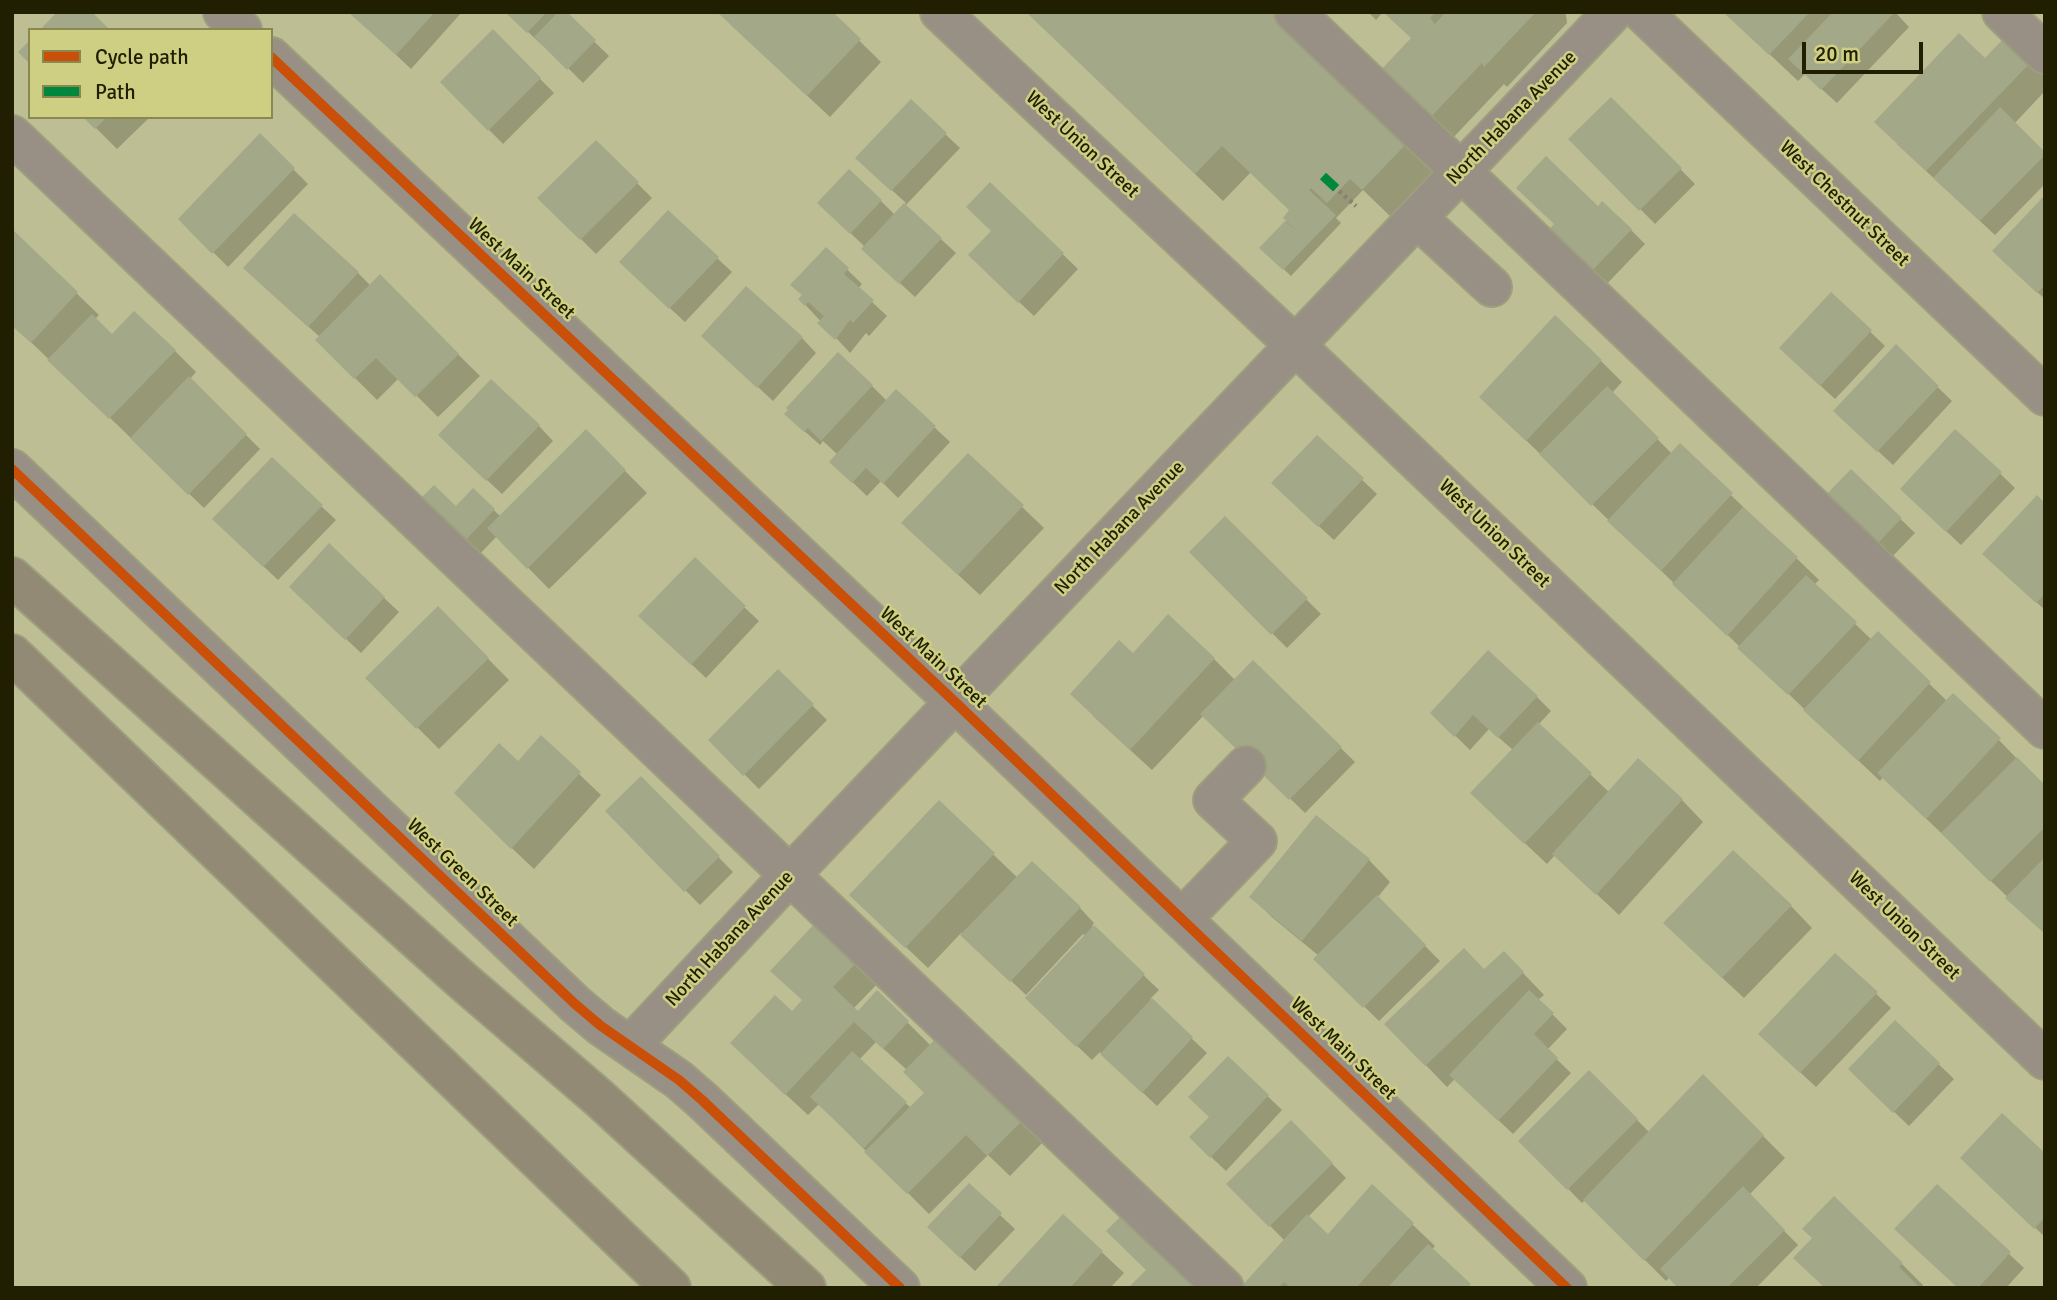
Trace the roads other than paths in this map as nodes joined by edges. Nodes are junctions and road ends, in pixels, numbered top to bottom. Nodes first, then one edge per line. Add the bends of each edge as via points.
1 (223, 12) edge
2 (940, 12) edge
3 (1294, 12) edge
4 (1613, 12) edge
5 (1642, 12) edge
6 (2002, 12) edge
7 (240, 28) edge
8 (2045, 54) edge
9 (273, 59) edge
10 (12, 135) edge
11 (1462, 170) junction
12 (1417, 218) junction
13 (1492, 287) dead end
14 (1295, 345) junction
15 (2045, 396) edge
16 (12, 469) edge
17 (12, 577) edge
18 (12, 654) edge
19 (955, 702) junction
20 (2045, 729) edge
21 (1246, 766) dead end
22 (790, 875) junction
23 (1182, 919) junction
24 (629, 1046) junction
25 (2045, 1060) edge
26 (671, 1288) edge
27 (806, 1288) edge
28 (900, 1288) edge
29 (1224, 1288) edge
30 (1567, 1288) edge

1 - 7 street
2 - 14 street, West Union Street
3 - 11 street
4 - 11 street, North Habana Avenue
5 - 15 street, West Chestnut Street
6 - 8 street
9 - 19 street, West Main Street
10 - 22 street
11 - 12 street, North Habana Avenue
11 - 20 street
12 - 13 street
12 - 14 street, North Habana Avenue
14 - 19 street, North Habana Avenue
14 - 25 street, West Union Street
16 - 24 street, West Green Street via 575,1004
17 - 27 highway
18 - 26 highway
19 - 22 street, North Habana Avenue
19 - 23 street, West Main Street
21 - 23 street via 1213,800 1257,841
22 - 24 street, North Habana Avenue
22 - 29 street
23 - 30 street, West Main Street
24 - 28 street, West Green Street via 702,1100

